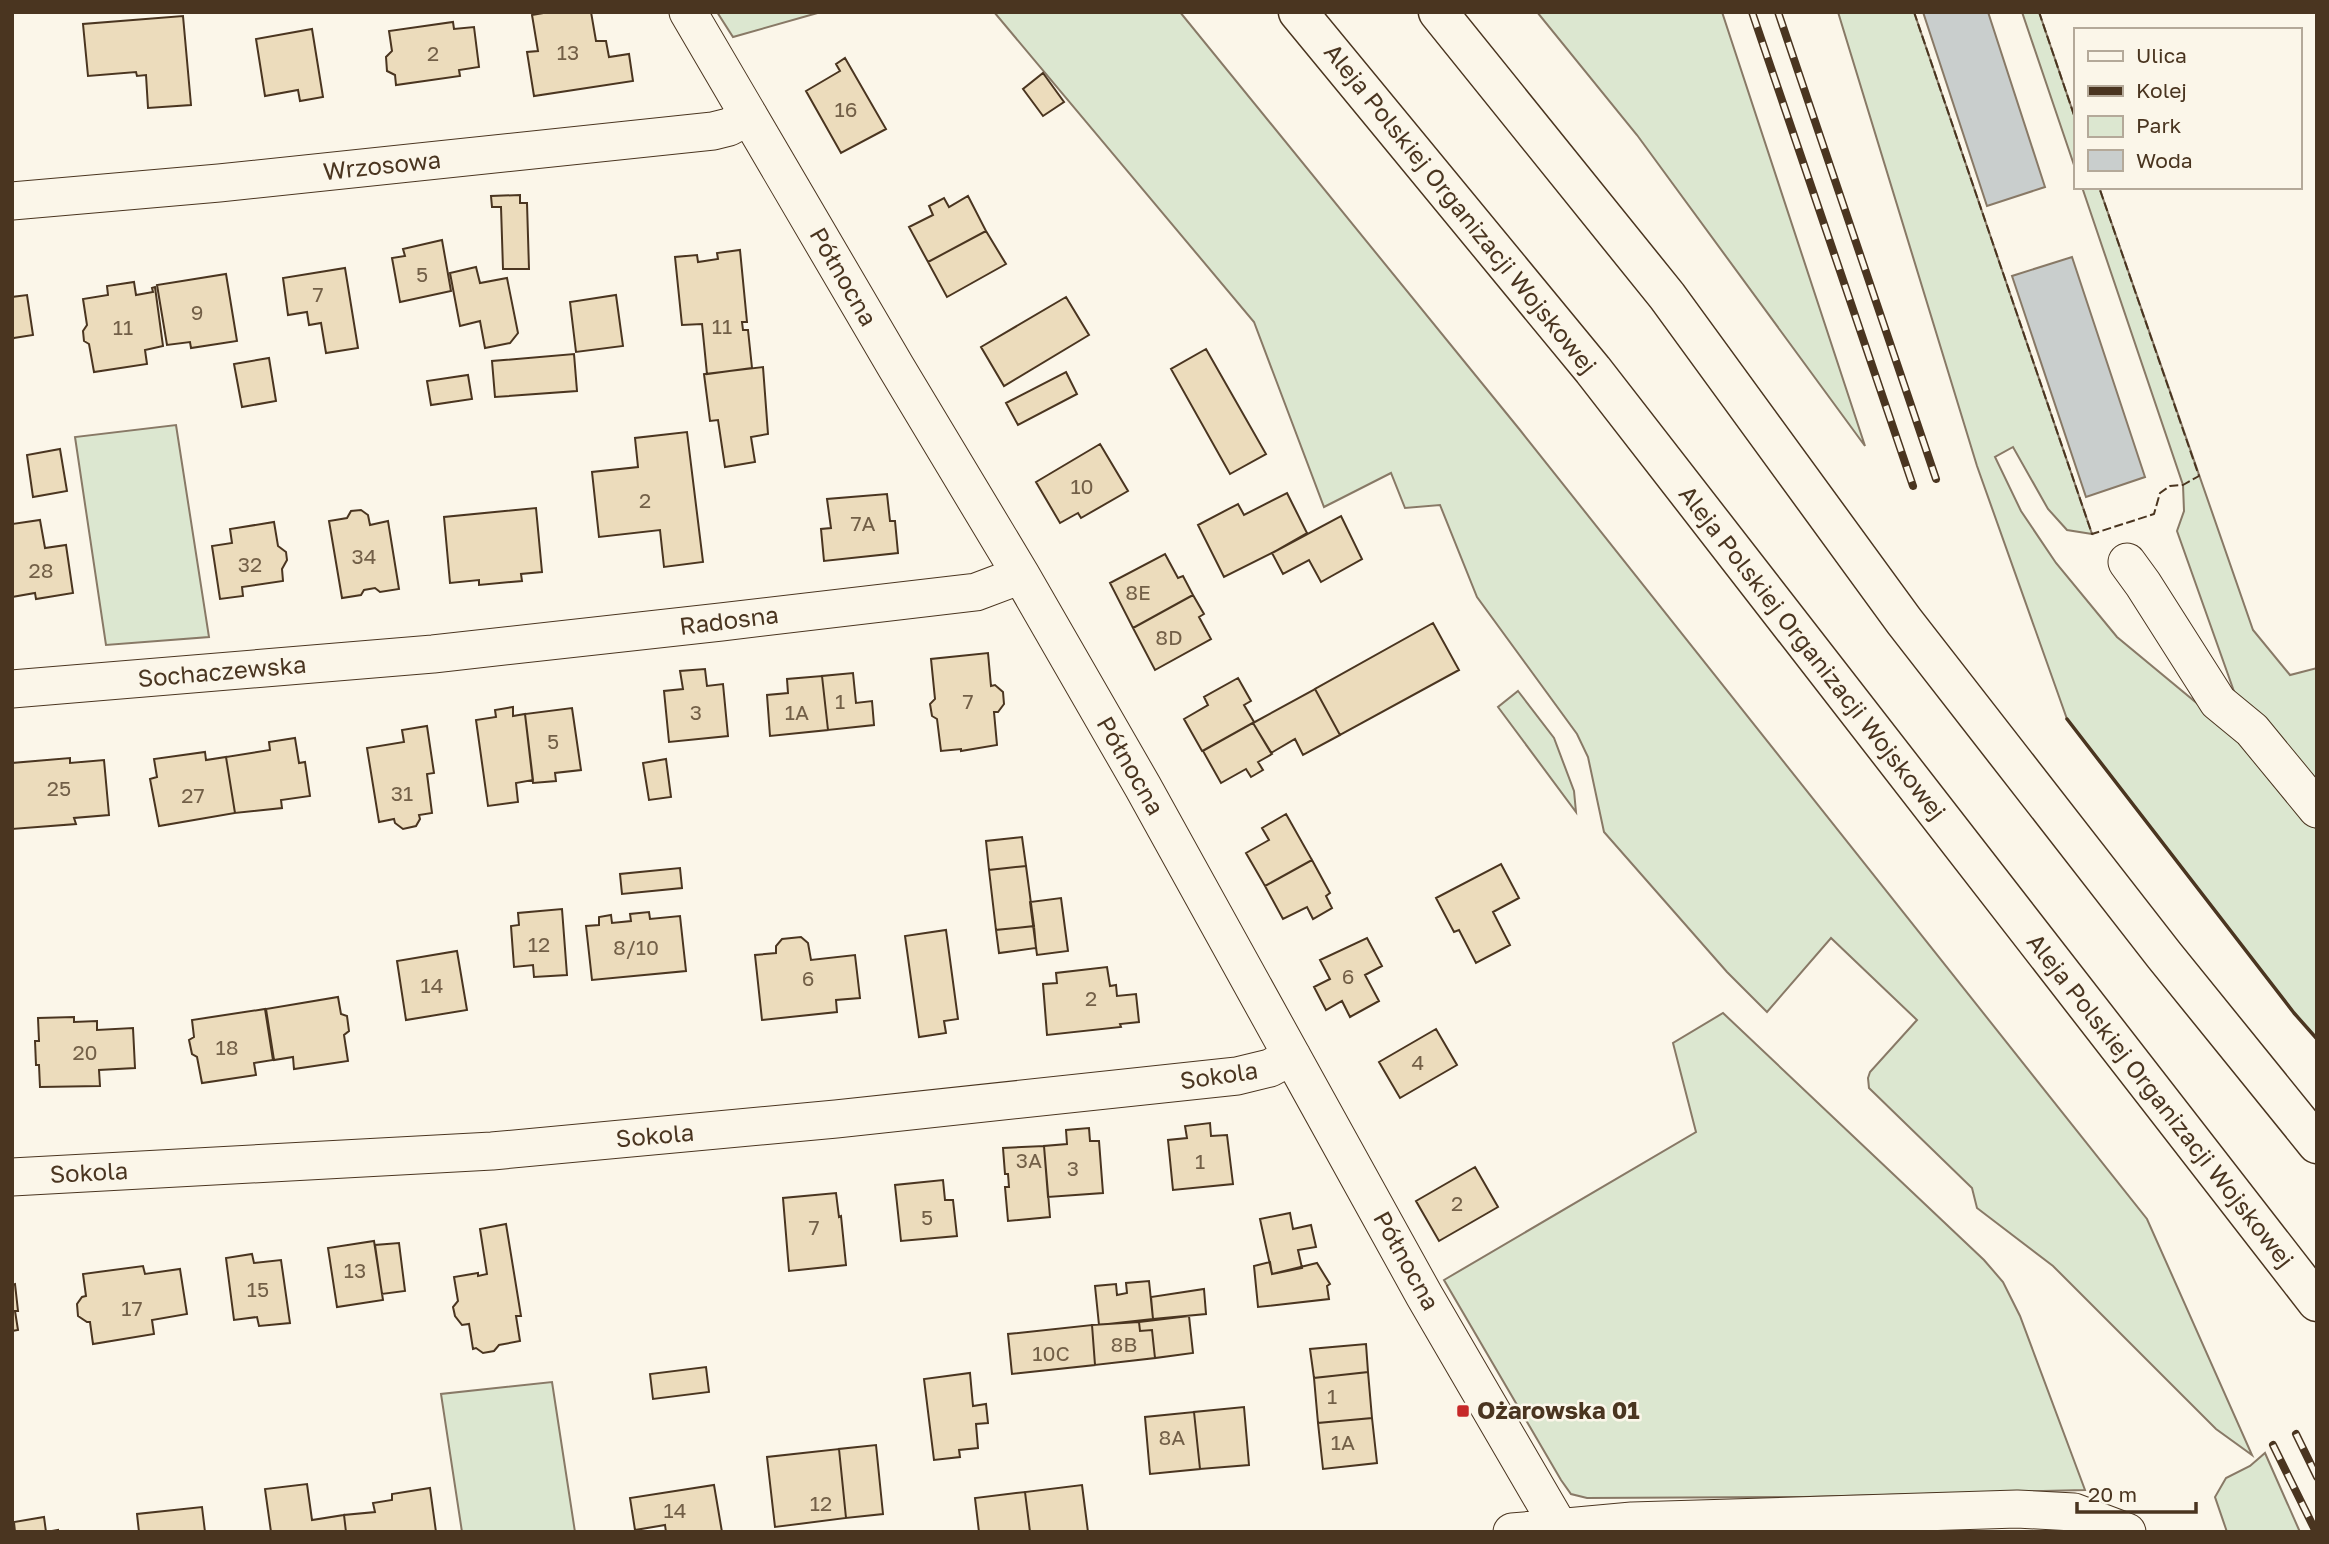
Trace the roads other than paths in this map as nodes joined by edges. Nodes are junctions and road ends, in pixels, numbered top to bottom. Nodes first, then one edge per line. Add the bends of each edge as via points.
1 (688, 12) edge
2 (1298, 12) edge
3 (1438, 12) edge
4 (749, 116) junction
5 (12, 201) edge
6 (2127, 562) dead end
7 (1021, 575) junction
8 (433, 654) joint
9 (12, 689) edge
10 (2317, 809) edge
11 (1292, 1056) junction
12 (2317, 1144) edge
13 (12, 1177) edge
14 (2317, 1301) edge
15 (1560, 1529) edge
16 (1511, 1532) edge
17 (2127, 1532) edge

1 - 4 street, Północna
2 - 14 highway, Aleja Polskiej Organizacji Wojskowej via 1593,370
3 - 12 highway via 1667,296 1904,621
4 - 5 street, Wrzosowa via 713,131
4 - 7 street, Północna
6 - 10 street via 2218,702 2252,730
7 - 8 street, Radosna via 976,592
7 - 11 street, Północna
8 - 9 street, Sochaczewska
11 - 13 street, Sokola via 1270,1068 1237,1076 836,1119 492,1151
11 - 15 street, Północna
15 - 16 street
15 - 17 street via 1632,1521 2017,1509 2074,1512

